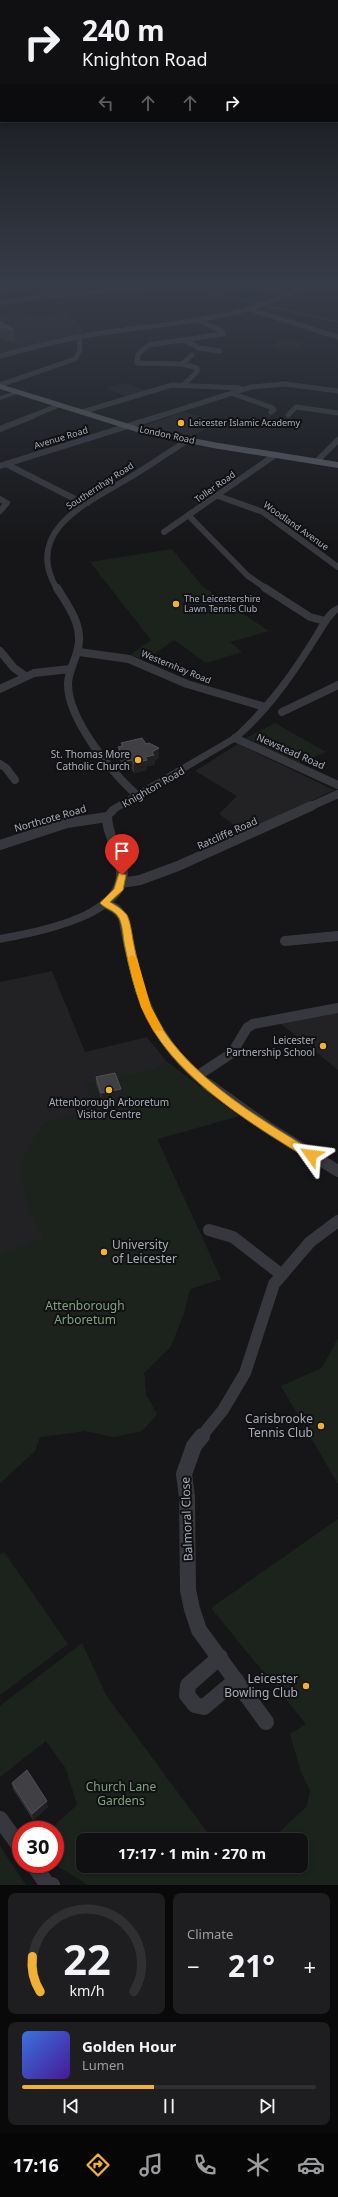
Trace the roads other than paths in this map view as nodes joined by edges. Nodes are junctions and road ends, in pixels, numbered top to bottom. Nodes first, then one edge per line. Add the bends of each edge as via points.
1 (47, 369) edge
2 (198, 369) edge
3 (184, 384) junction
4 (0, 385) edge
5 (246, 388) junction
6 (338, 391) edge
7 (19, 392) junction
8 (231, 393) junction
9 (0, 398) edge
10 (59, 405) junction
11 (82, 412) junction
12 (271, 412) dead end
13 (338, 413) edge
14 (288, 415) dead end
15 (127, 426) junction
16 (0, 429) edge
17 (188, 440) junction
18 (338, 440) edge
19 (275, 455) junction
20 (316, 461) junction
21 (3, 465) edge
22 (338, 465) edge
23 (218, 496) junction
24 (0, 499) edge
25 (88, 503) junction
26 (1, 510) edge
27 (189, 516) junction
28 (164, 532) dead end
29 (338, 567) edge
30 (337, 610) edge
31 (325, 621) junction
32 (0, 651) edge
33 (78, 652) junction
34 (70, 669) junction
35 (24, 675) junction
36 (338, 685) edge
37 (0, 689) edge
38 (265, 707) junction
39 (282, 712) dead end
40 (235, 738) junction
41 (0, 764) edge
42 (15, 780) dead end
43 (338, 785) edge
44 (138, 796) junction
45 (337, 796) edge
46 (107, 817) junction
47 (0, 845) edge
48 (121, 882) junction
49 (105, 903) junction
50 (338, 936) edge
51 (0, 939) edge
52 (285, 941) dead end
53 (338, 1008) edge
54 (197, 1076) junction
55 (338, 1171) edge
56 (338, 1221) edge
57 (210, 1230) dead end
58 (282, 1275) junction
59 (220, 1657) junction
60 (236, 1680) junction
61 (266, 1722) dead end
62 (0, 1819) edge
63 (12, 1836) edge
64 (39, 1873) edge
65 (52, 1885) edge

1 - 4 street
2 - 3 street
3 - 5 street
3 - 11 street via 166,386
4 - 7 main road, London Road
5 - 6 street via 285,384
5 - 8 street, Avenue Road
7 - 9 street
7 - 10 main road, London Road
8 - 12 street via 273,408
8 - 15 street, Avenue Road
10 - 11 main road, London Road
10 - 16 street
11 - 15 main road, London Road
13 - 14 street via 296,407
15 - 17 main road, London Road
15 - 21 street, Avenue Road
17 - 19 main road, London Road
17 - 25 street, Southernhay Road
18 - 20 street
19 - 20 main road, London Road
19 - 23 street, Toller Road
20 - 22 main road, London Road
21 - 25 street
23 - 27 street, Toller Road
23 - 29 street, Woodland Avenue via 263,512
24 - 26 street via 7,503
25 - 33 street, Southernhay Road via 60,525 47,553 52,581 71,609 78,628
27 - 28 street, Toller Road
27 - 31 street via 248,576 310,617
30 - 31 street, Knighton Road
31 - 38 street, Knighton Road via 308,649
32 - 35 street via 14,668
33 - 34 street, Southernhay Road
33 - 38 street, Westernhay Road via 129,659 187,684
34 - 35 street via 45,670
34 - 44 street, Southernhay Road via 68,693 75,712 118,777
35 - 37 street
36 - 39 street
38 - 40 street, Knighton Road via 249,727
40 - 43 street, Newstead Road
40 - 44 street, Knighton Road
41 - 42 street
44 - 46 street, Knighton Road via 114,809
45 - 48 street, Ratcliffe Road via 178,866 140,880
46 - 47 street, Northcote Road via 91,818 56,827
46 - 48 street via 108,829 120,861
48 - 49 street via 118,890
49 - 51 street via 65,924
49 - 54 street via 116,909 123,917 139,986 154,1022 171,1050
50 - 52 street
53 - 54 street via 253,1024 247,1028 232,1053
54 - 55 street via 271,1131
56 - 58 street, Balmoral Close via 310,1242
57 - 58 street via 234,1237
58 - 59 street, Balmoral Close via 274,1284 245,1373 223,1410 194,1446 184,1474 187,1498 188,1590 199,1630
59 - 60 street, Balmoral Close
59 - 60 street via 188,1685 187,1695 195,1705 204,1707
60 - 61 street, Balmoral Close
62 - 63 street
64 - 65 street via 47,1884

